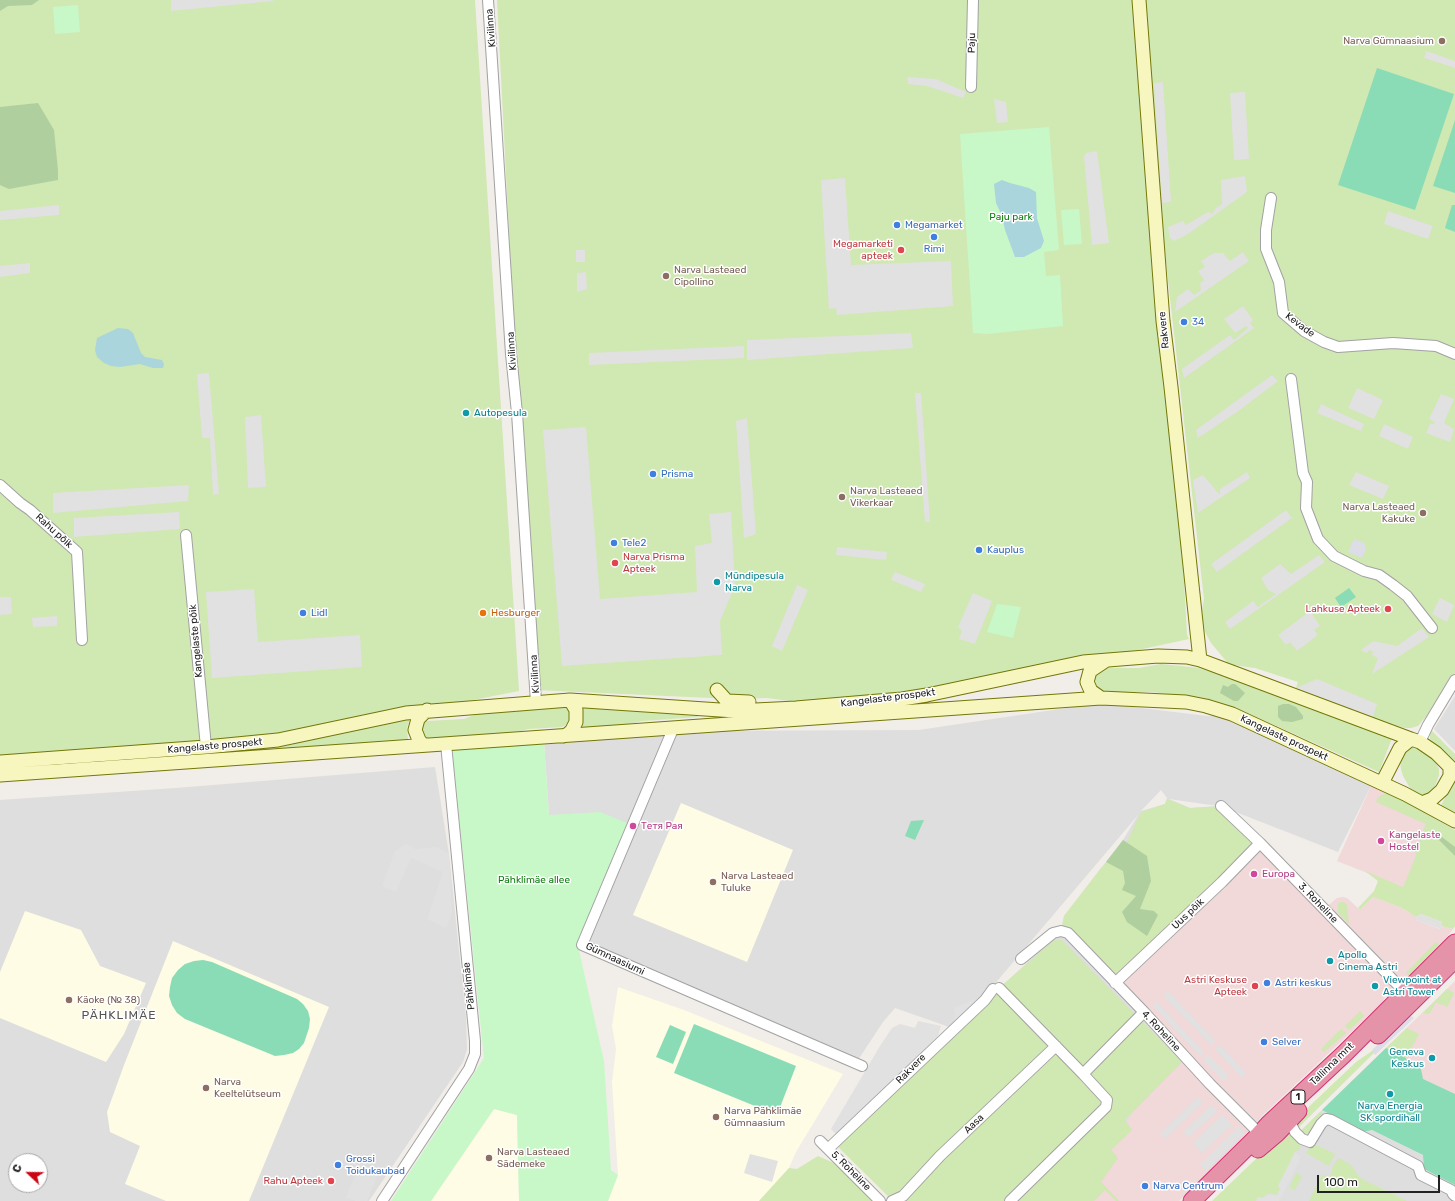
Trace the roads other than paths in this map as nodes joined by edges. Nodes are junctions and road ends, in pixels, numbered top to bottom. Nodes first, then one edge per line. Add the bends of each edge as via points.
1 (488, 0) edge
2 (973, 0) edge
3 (1139, 0) edge
4 (970, 87) dead end
5 (1271, 198) dead end
6 (1455, 354) edge
7 (1291, 379) dead end
8 (0, 485) edge
9 (186, 535) dead end
10 (1432, 628) dead end
11 (82, 640) dead end
12 (1106, 660) junction
13 (1200, 660) junction
14 (1455, 680) edge
15 (716, 690) dead end
16 (1101, 698) junction
17 (570, 700) junction
18 (536, 702) junction
19 (796, 708) junction
20 (427, 710) junction
21 (715, 710) junction
22 (713, 725) junction
23 (673, 728) junction
24 (563, 736) junction
25 (1415, 741) junction
26 (446, 744) junction
27 (427, 745) junction
28 (206, 748) junction
29 (0, 762) edge
30 (1452, 770) edge
31 (0, 775) edge
32 (1382, 783) junction
33 (1422, 803) junction
34 (1221, 806) dead end
35 (1455, 821) edge
36 (1260, 843) junction
37 (1455, 943) edge
38 (1021, 959) dead end
39 (1455, 959) edge
40 (1115, 983) junction
41 (1408, 998) junction
42 (1144, 1012) junction
43 (1056, 1046) junction
44 (862, 1066) dead end
45 (1083, 1074) junction
46 (1289, 1120) junction
47 (1262, 1140) junction
48 (820, 1141) dead end
49 (828, 1148) junction
50 (1455, 1196) edge
51 (382, 1201) edge
52 (880, 1201) edge
53 (892, 1201) edge
54 (1010, 1201) edge
55 (1192, 1201) edge
56 (1202, 1201) edge

1 - 18 street, Kivilinna
2 - 4 street, Paju
3 - 13 main road, Rakvere via 1163,321
5 - 6 street, Kevade via 1266,249 1279,282 1283,313 1304,332 1338,347 1393,343 1436,346
7 - 10 street via 1303,473 1307,482 1306,508 1318,539 1334,556 1364,571 1379,575 1393,585 1407,596
8 - 11 street, Rahu põik via 77,552
9 - 28 street, Kangelaste põik
12 - 13 main road, Kangelaste prospekt via 1158,656
12 - 16 main road via 1090,671 1087,682 1090,691
12 - 19 main road, Kangelaste prospekt via 1083,662 902,699
13 - 25 main road, Kangelaste prospekt
14 - 25 street via 1428,725
15 - 19 main road via 727,701 773,703
16 - 22 main road, Kangelaste prospekt
16 - 32 main road, Kangelaste prospekt via 1186,702 1206,706 1232,714
17 - 18 main road, Kangelaste prospekt
17 - 21 main road, Kangelaste prospekt
17 - 24 main road via 576,710 576,722 572,730
18 - 20 main road, Kangelaste prospekt
19 - 21 main road, Kangelaste prospekt
20 - 27 main road via 418,719 415,730 422,744
20 - 28 main road, Kangelaste prospekt via 278,740
21 - 22 main road
22 - 23 main road, Kangelaste prospekt
23 - 24 main road, Kangelaste prospekt
23 - 44 street, Gümnaasiumi via 582,946
24 - 26 main road, Kangelaste prospekt
25 - 30 main road, Kangelaste prospekt via 1436,753
25 - 32 main road via 1400,748
26 - 27 main road, Kangelaste prospekt
26 - 51 street, Pähklimäe via 476,1041 475,1054 469,1069
27 - 31 main road, Kangelaste prospekt
28 - 29 main road, Kangelaste prospekt
30 - 33 main road via 1442,790 1432,799
32 - 33 main road, Kangelaste prospekt
33 - 35 main road, Kangelaste prospekt
34 - 36 street, 3. Roheline
36 - 40 street, Uus põik
36 - 41 street, 3. Roheline
37 - 41 highway, Tallinna mnt / 1
38 - 40 street, 4. Roheline via 1053,933 1061,931 1068,933
39 - 41 highway, Tallinna mnt / 1
40 - 42 street, 4. Roheline
41 - 46 highway, Tallinna mnt / 1
41 - 47 highway, Tallinna mnt / 1 via 1269,1124
42 - 45 street
42 - 47 street, 4. Roheline
43 - 45 street
43 - 49 street, Rakvere via 996,989
43 - 53 street, Aasa via 940,1156 903,1196
45 - 54 street via 1107,1100 1106,1108
46 - 47 highway, Tallinna mnt / 1
46 - 50 street via 1295,1132 1310,1142 1321,1124 1326,1119 1331,1120 1418,1166 1421,1175 1451,1190
47 - 55 highway, Tallinna mnt / 1
47 - 56 highway, Tallinna mnt / 1 via 1251,1155
48 - 49 street, 5. Roheline
49 - 52 street, 5. Roheline

